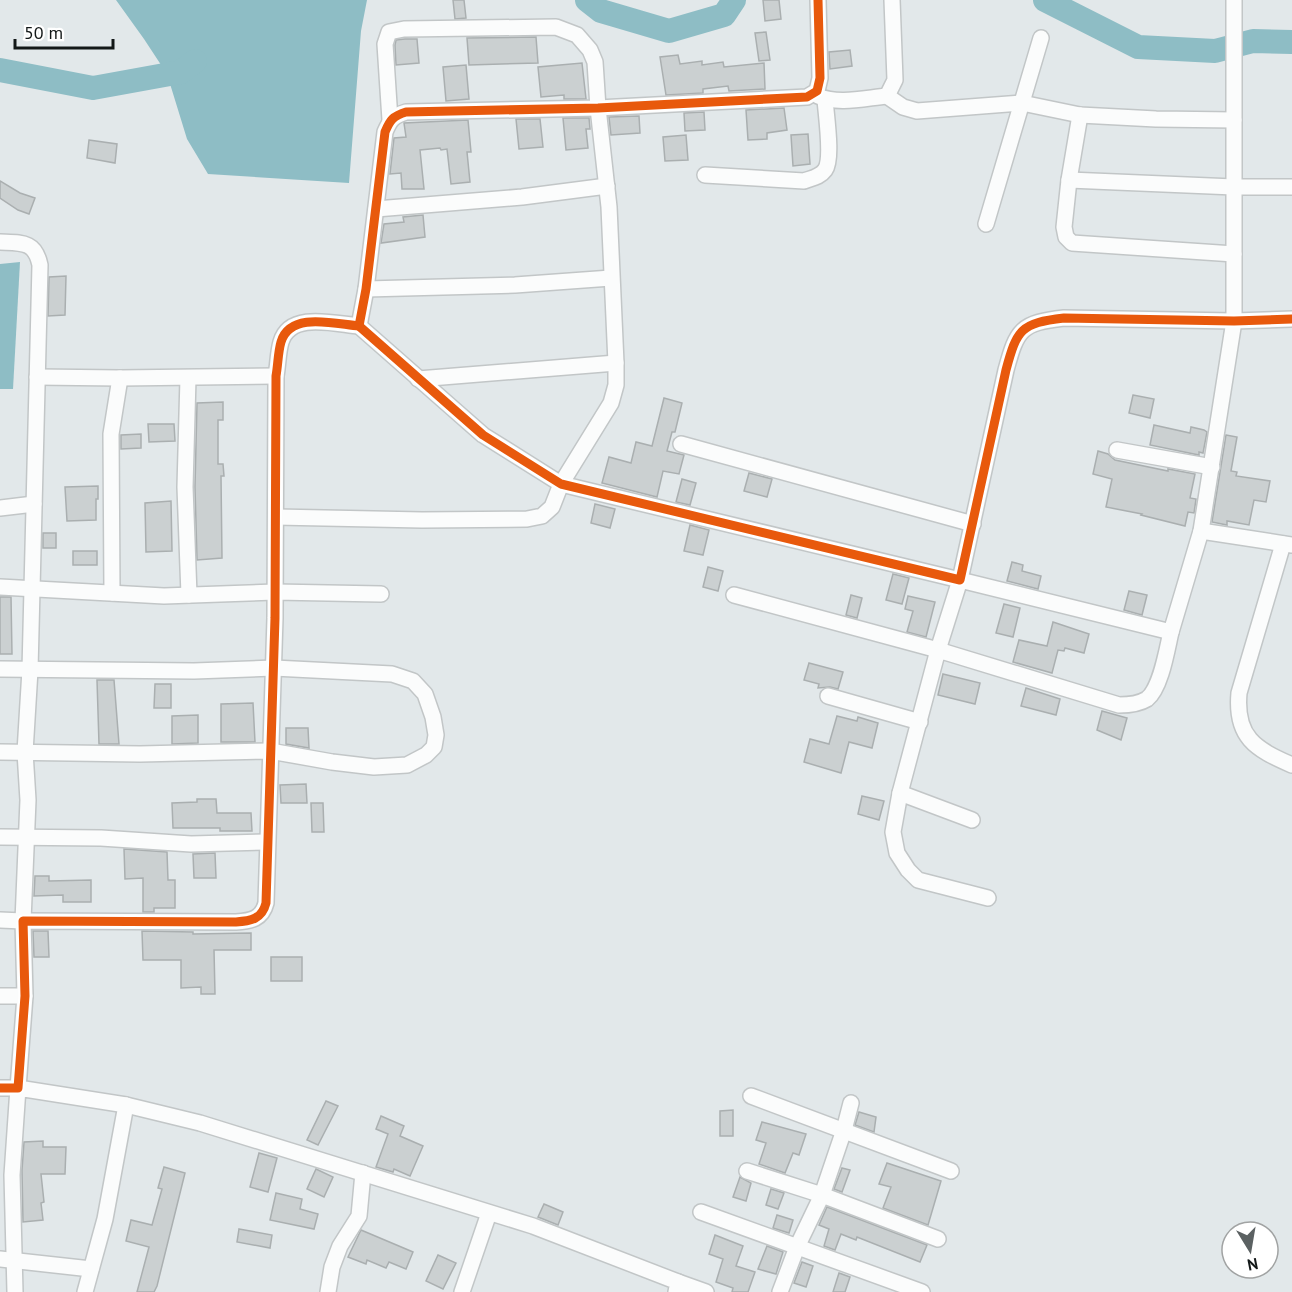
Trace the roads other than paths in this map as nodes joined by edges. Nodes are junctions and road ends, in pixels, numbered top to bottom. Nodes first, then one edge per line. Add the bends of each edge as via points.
1 (818, 0) edge
2 (892, 0) edge
3 (1234, 0) edge
4 (1041, 38) dead end
5 (887, 96) junction
6 (820, 97) junction
7 (1022, 103) junction
8 (598, 108) junction
9 (1080, 115) junction
10 (390, 120) junction
11 (1234, 120) junction
12 (705, 175) dead end
13 (1069, 180) junction
14 (607, 186) junction
15 (1234, 187) junction
16 (1292, 187) edge
17 (376, 209) junction
18 (986, 224) dead end
19 (0, 242) edge
20 (1234, 254) junction
21 (611, 278) junction
22 (366, 290) junction
23 (1292, 319) edge
24 (1234, 321) junction
25 (359, 326) junction
26 (616, 363) junction
27 (276, 375) junction
28 (37, 377) junction
29 (120, 378) junction
30 (188, 378) junction
31 (418, 379) junction
32 (681, 444) dead end
33 (1117, 450) dead end
34 (1212, 467) junction
35 (561, 484) junction
36 (34, 504) junction
37 (0, 508) edge
38 (276, 517) junction
39 (973, 524) junction
40 (1201, 531) junction
41 (1288, 544) edge
42 (960, 580) junction
43 (0, 586) edge
44 (31, 589) junction
45 (112, 592) junction
46 (275, 592) junction
47 (381, 594) dead end
48 (189, 595) junction
49 (734, 595) dead end
50 (1171, 632) junction
51 (938, 650) junction
52 (274, 668) junction
53 (0, 669) edge
54 (30, 670) junction
55 (828, 696) dead end
56 (920, 722) junction
57 (270, 751) junction
58 (0, 752) edge
59 (25, 752) junction
60 (1292, 765) edge
61 (900, 793) junction
62 (972, 820) dead end
63 (0, 837) edge
64 (27, 838) junction
65 (267, 842) junction
66 (988, 898) dead end
67 (0, 920) edge
68 (23, 921) junction
69 (0, 996) edge
70 (25, 996) junction
71 (0, 1088) edge
72 (18, 1088) junction
73 (752, 1096) dead end
74 (850, 1103) dead end
75 (126, 1105) junction
76 (844, 1130) junction
77 (747, 1171) dead end
78 (951, 1171) dead end
79 (363, 1173) junction
80 (6, 1175) edge
81 (822, 1194) junction
82 (701, 1212) dead end
83 (489, 1213) junction
84 (938, 1239) dead end
85 (797, 1247) junction
86 (6, 1259) edge
87 (91, 1269) junction
88 (677, 1287) edge
89 (15, 1292) edge
90 (85, 1292) edge
91 (328, 1292) edge
92 (462, 1292) edge
93 (706, 1292) edge
94 (780, 1292) edge
95 (922, 1292) edge

1 - 6 street
2 - 5 street via 895,80
3 - 11 street
4 - 7 street
5 - 6 street via 840,101
5 - 7 street via 917,111
6 - 8 street
6 - 12 street via 829,157 826,169 818,176 804,180
7 - 9 street
7 - 18 street
8 - 10 street via 406,112
8 - 10 street via 595,62 591,50 577,35 556,27 404,29 389,32 385,44
8 - 14 street
9 - 11 street
9 - 13 street
10 - 17 street via 385,132
11 - 15 street
13 - 15 street
13 - 20 street via 1064,227 1072,243
14 - 17 street via 522,198
14 - 21 street
15 - 16 street
15 - 20 street
17 - 22 street
19 - 28 street via 32,247 38,253
20 - 24 street
21 - 22 street
21 - 26 street
22 - 25 street
23 - 24 street
24 - 34 street
24 - 39 street via 1064,318 1038,321 1023,329 1013,344 1006,370
25 - 27 street via 305,322 293,325 281,342
25 - 31 street
26 - 31 street
26 - 35 street via 611,403
27 - 30 street
27 - 38 street
28 - 29 street
28 - 36 street
29 - 30 street
29 - 45 street via 111,434
30 - 48 street via 185,487
31 - 35 street via 483,435
32 - 39 street
33 - 34 street
34 - 40 street
35 - 38 street via 552,507 542,516 527,519
35 - 42 street
36 - 37 street
36 - 44 street
38 - 46 street
39 - 42 street
40 - 41 street
40 - 50 street
41 - 60 street via 1239,693 1237,711 1241,728 1253,744
42 - 50 street
42 - 51 street
43 - 44 street
44 - 45 street
44 - 54 street
45 - 48 street
46 - 47 street
46 - 48 street
46 - 52 street
49 - 51 street
50 - 51 street via 1156,687 1135,704 1105,703
51 - 56 street
52 - 54 street
52 - 57 street
52 - 57 street via 392,674 413,681 425,694 436,735 434,747 426,756 406,765 374,767
53 - 54 street
54 - 59 street
55 - 56 street
56 - 61 street
57 - 59 street
57 - 65 street
58 - 59 street
59 - 64 street
61 - 62 street
61 - 66 street via 892,832 897,854 908,870 918,880
63 - 64 street
64 - 65 street via 191,844
64 - 68 street
65 - 68 street via 266,903 257,918 236,922
67 - 68 street
68 - 70 street
69 - 70 street
70 - 72 street
71 - 72 street
72 - 75 street
72 - 80 street
73 - 76 street
74 - 76 street
75 - 79 street via 200,1123
75 - 87 street via 105,1220
76 - 78 street
76 - 81 street
77 - 81 street
79 - 83 street
79 - 91 street via 359,1216 340,1246
80 - 86 street
81 - 84 street
81 - 85 street
82 - 85 street
83 - 88 street via 544,1230
83 - 92 street
85 - 94 street
85 - 95 street
86 - 87 street
86 - 89 street
87 - 90 street
88 - 93 street

